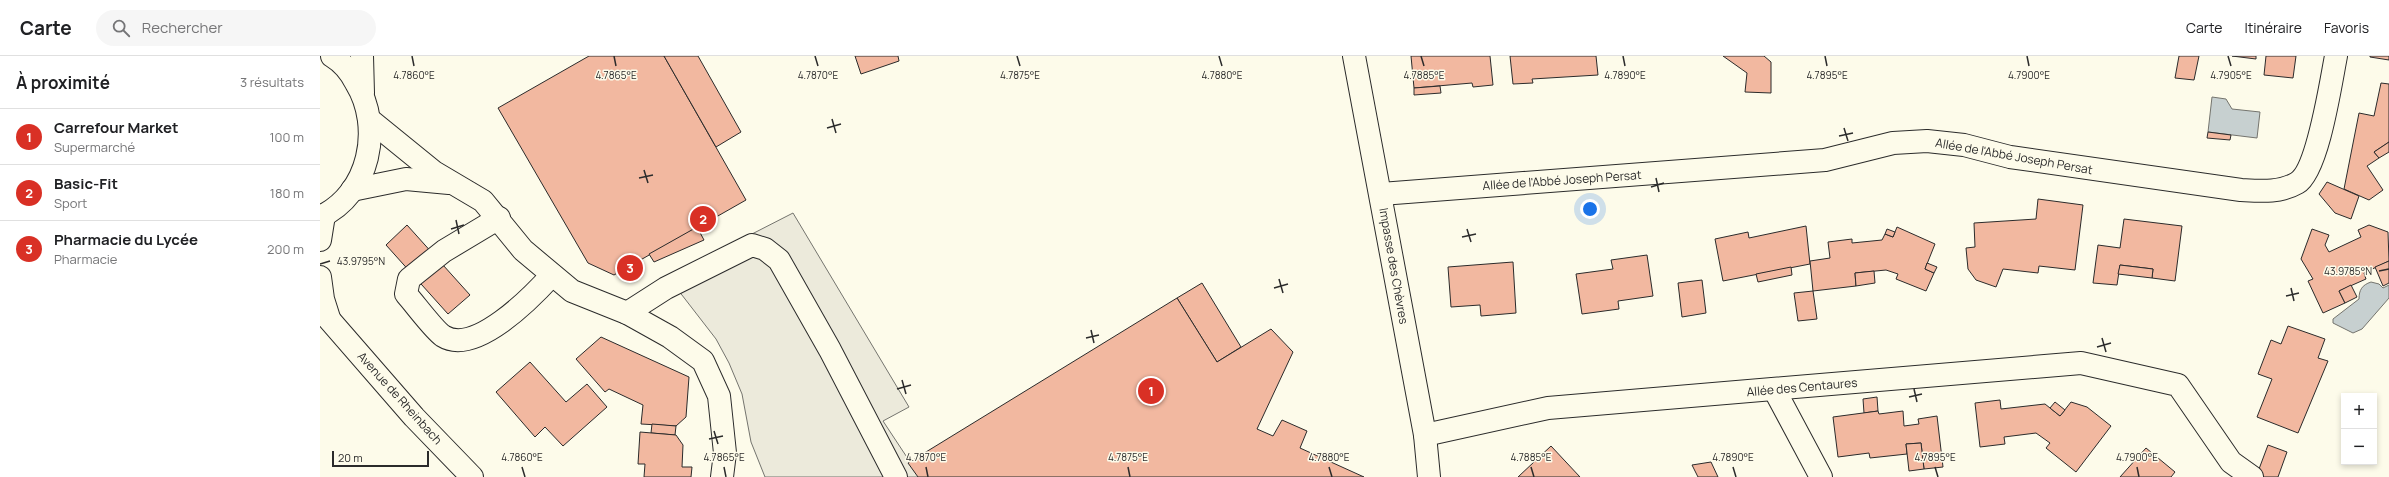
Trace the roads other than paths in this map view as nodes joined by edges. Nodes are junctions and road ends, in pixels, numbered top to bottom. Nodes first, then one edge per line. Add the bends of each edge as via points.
1 (332, 56) edge
2 (362, 56) edge
3 (1354, 56) edge
4 (2336, 56) edge
5 (363, 94) junction
6 (370, 120) junction
7 (454, 184) junction
8 (352, 190) junction
9 (1381, 194) junction
10 (322, 216) edge
11 (499, 218) junction
12 (320, 240) edge
13 (552, 275) junction
14 (320, 277) edge
15 (627, 313) junction
16 (325, 314) edge
17 (1774, 389) junction
18 (1425, 434) junction
19 (472, 477) edge
20 (722, 477) edge
21 (896, 477) edge
22 (1429, 477) edge
23 (1821, 477) edge
24 (2252, 477) edge

1 - 5 street via 351,74
2 - 5 street
3 - 9 street, Impasse des Chèvres
4 - 9 street, Allée de l'Abbé Joseph Persat via 2322,132 2312,160 2299,183 2275,191 2241,190 2179,182 2010,157 1964,145 1928,141 1893,143 1825,160
5 - 6 street
6 - 7 street via 434,172
6 - 8 street via 369,151 364,169
7 - 8 street via 406,179
7 - 11 street via 483,200
8 - 10 street via 339,204
9 - 18 street, Impasse des Chèvres
10 - 12 street
11 - 13 street via 523,250
11 - 13 street via 444,251 409,279 406,294 443,336 462,340 483,334 534,296
13 - 15 street via 572,291
14 - 16 street, Avenue de Rheinbach
15 - 20 street via 670,337 703,361 719,396 725,453
15 - 21 street via 666,288 752,245 765,248 778,260 830,350
16 - 19 street, Avenue de Rheinbach via 414,417
17 - 18 street, Allée des Centaures via 1548,408
17 - 23 street
17 - 24 street, Allée des Centaures via 2081,363 2178,385 2231,462
18 - 22 street, Impasse des Chèvres

